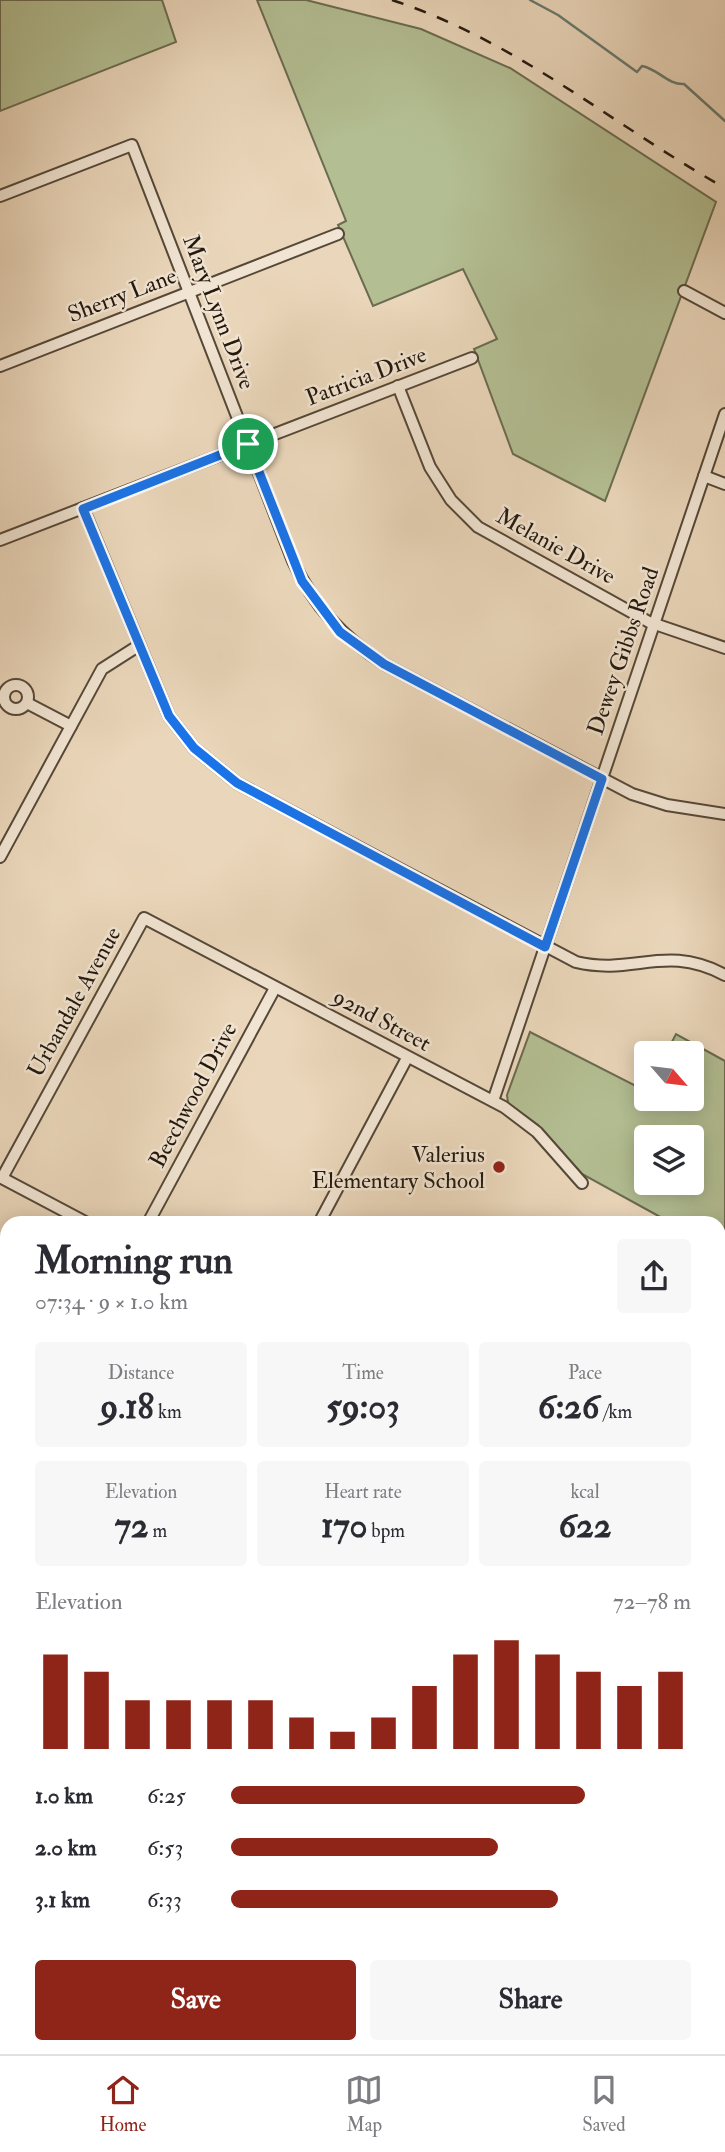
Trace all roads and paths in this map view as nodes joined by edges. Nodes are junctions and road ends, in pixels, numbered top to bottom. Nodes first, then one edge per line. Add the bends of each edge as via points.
1 (0, 196) edge
2 (338, 234) dead end
3 (684, 290) dead end
4 (189, 292) junction
5 (725, 313) edge
6 (472, 358) dead end
7 (0, 366) edge
8 (398, 386) junction
9 (725, 414) edge
10 (248, 444) junction
11 (704, 476) junction
12 (725, 484) edge
13 (83, 509) junction
14 (0, 541) edge
15 (654, 624) junction
16 (138, 646) junction
17 (725, 648) edge
18 (27, 703) dead end
19 (71, 726) junction
20 (602, 779) junction
21 (725, 814) edge
22 (0, 857) edge
23 (144, 918) joint
24 (545, 947) junction
25 (725, 975) edge
26 (275, 988) junction
27 (407, 1058) junction
28 (493, 1101) junction
29 (1, 1177) edge
30 (582, 1183) dead end
31 (74, 1216) edge
32 (152, 1216) edge
33 (323, 1216) edge

1 - 4 street, Mary Lynn Drive via 132,145
2 - 4 street, Sherry Lane
3 - 5 street
4 - 7 street, Sherry Lane
4 - 10 street, Mary Lynn Drive
6 - 8 street, Patricia Drive
8 - 10 street, Patricia Drive
8 - 15 street, Melanie Drive via 430,467 464,514 494,538
9 - 11 street, Dewey Gibbs Road
10 - 13 street, Patricia Drive
10 - 20 street, Mary Lynn Drive via 302,581 340,632 384,664
11 - 12 street
11 - 15 street, Dewey Gibbs Road
13 - 14 street, Patricia Drive
13 - 16 street
15 - 17 street, Melanie Drive
15 - 20 street, Dewey Gibbs Road
16 - 19 street via 102,669
16 - 24 street via 169,716 209,763 237,783
18 - 19 street
19 - 22 street
20 - 21 street, Mary Lynn Drive via 667,804
20 - 24 street, Dewey Gibbs Road
23 - 26 street, 92nd Street
23 - 29 street, Urbandale Avenue
24 - 25 street via 595,967 676,959
24 - 28 street, Dewey Gibbs Road
26 - 27 street, 92nd Street
26 - 32 street, Beechwood Drive
27 - 28 street, 92nd Street
27 - 33 street
28 - 30 street, 92nd Street via 537,1132
29 - 31 street

